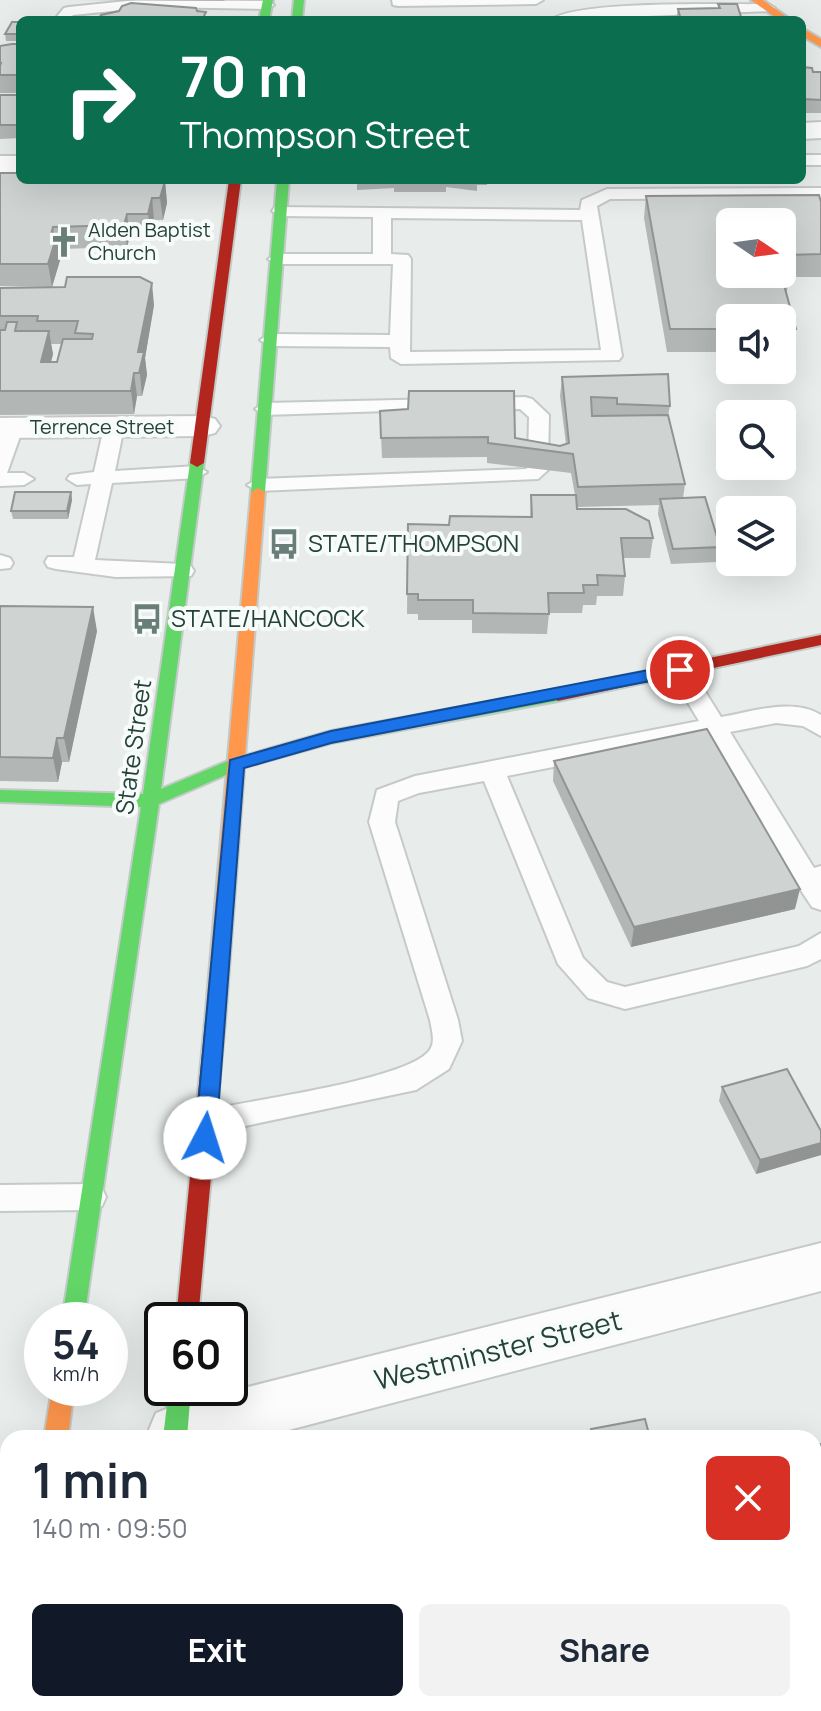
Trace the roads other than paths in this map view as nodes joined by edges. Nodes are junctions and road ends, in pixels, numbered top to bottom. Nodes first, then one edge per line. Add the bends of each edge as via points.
1 (536, 0) edge
2 (398, 2) dead end
3 (762, 4) edge
4 (266, 8) edge
5 (65, 16) edge
6 (580, 16) edge
7 (780, 16) edge
8 (234, 184) edge
9 (283, 184) edge
10 (821, 193) edge
11 (281, 211) junction
12 (382, 212) junction
13 (588, 215) junction
14 (277, 259) junction
15 (382, 259) junction
16 (270, 340) junction
17 (399, 341) junction
18 (265, 409) junction
19 (203, 426) junction
20 (114, 427) junction
21 (6, 428) edge
22 (0, 469) edge
23 (197, 472) junction
24 (105, 477) junction
25 (24, 479) dead end
26 (77, 479) dead end
27 (0, 480) edge
28 (258, 485) junction
29 (56, 562) dead end
30 (83, 566) junction
31 (183, 571) junction
32 (821, 640) edge
33 (680, 670) junction
34 (821, 728) edge
35 (715, 729) junction
36 (236, 764) junction
37 (492, 770) junction
38 (0, 796) edge
39 (150, 801) junction
40 (816, 885) edge
41 (821, 944) edge
42 (207, 1122) junction
43 (91, 1197) junction
44 (0, 1198) edge
45 (821, 1267) edge
46 (76, 1302) edge
47 (189, 1302) edge
48 (60, 1406) edge
49 (177, 1419) edge
50 (57, 1430) edge

1 - 2 lane
3 - 6 lane
3 - 7 main road
4 - 5 lane via 117,4
8 - 19 main road, State Street
9 - 11 main road
10 - 13 lane via 607,194 588,204
11 - 12 lane
11 - 14 main road
12 - 13 lane
12 - 15 lane
13 - 17 lane via 612,356 401,358
14 - 15 lane
14 - 16 main road
15 - 17 lane via 402,259
16 - 17 lane
16 - 18 main road
18 - 28 main road
18 - 28 lane via 525,403 539,415 538,466 531,475
19 - 20 street, Terrence Street
19 - 23 main road, State Street
20 - 21 street, Terrence Street
20 - 24 lane
21 - 22 lane
23 - 24 lane
23 - 31 main road, State Street
24 - 26 lane
24 - 30 lane
25 - 27 lane
28 - 36 main road
29 - 30 lane
30 - 31 lane
31 - 39 main road, State Street
32 - 33 main road
33 - 35 lane
33 - 36 main road via 331,737
34 - 35 lane via 792,714
35 - 37 lane
35 - 40 lane
36 - 39 main road
36 - 42 main road
37 - 41 lane via 572,964 598,990 625,998 807,955
37 - 42 lane via 386,796 382,822 444,1020 448,1041 439,1061 406,1081
38 - 39 main road
39 - 43 main road, State Street
42 - 47 main road
43 - 44 lane
43 - 46 main road, State Street
45 - 49 street, Westminster Street
48 - 50 main road

